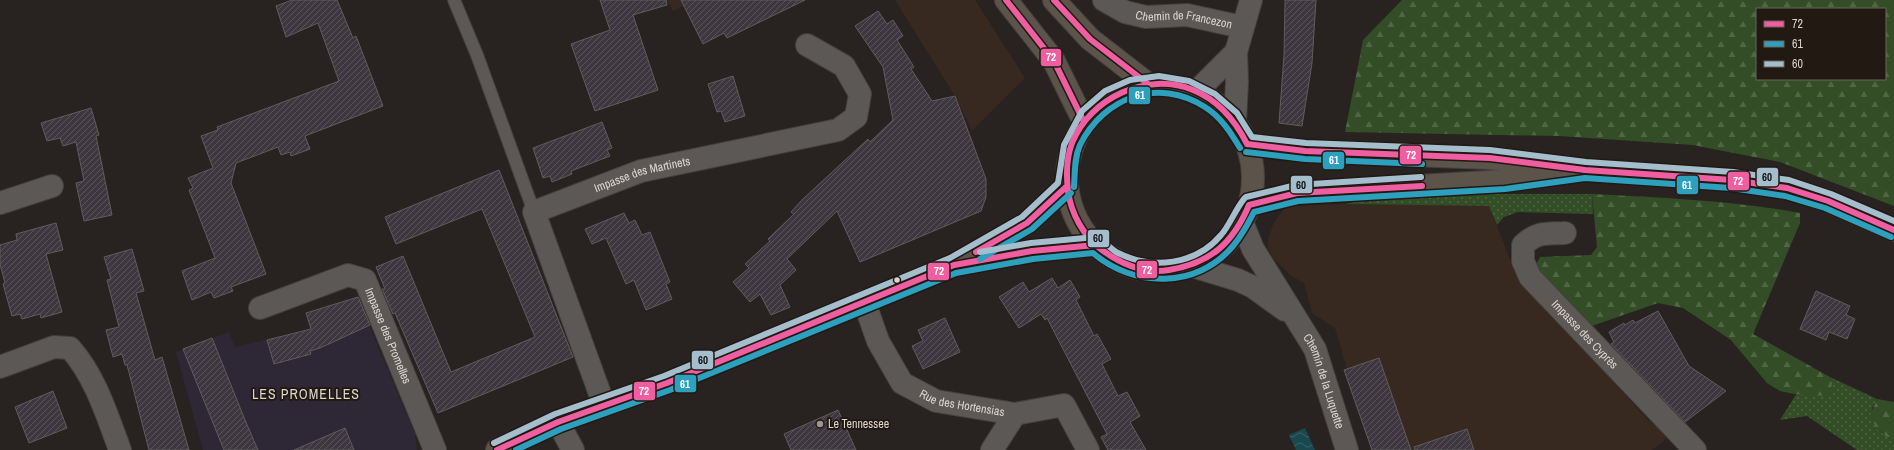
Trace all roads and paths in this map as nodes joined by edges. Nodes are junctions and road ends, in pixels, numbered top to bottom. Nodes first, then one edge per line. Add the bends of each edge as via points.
1 (454, 0) edge
2 (1006, 0) edge
3 (1054, 0) edge
4 (1104, 0) edge
5 (1251, 0) edge
6 (1242, 27) junction
7 (808, 45) dead end
8 (1236, 52) junction
9 (1148, 84) junction
10 (1197, 91) junction
11 (1084, 122) junction
12 (1235, 122) junction
13 (1247, 144) junction
14 (1584, 170) junction
15 (52, 186) dead end
16 (1066, 187) junction
17 (0, 203) edge
18 (534, 212) junction
19 (1246, 214) junction
20 (1894, 230) edge
21 (1565, 233) dead end
22 (1095, 245) junction
23 (954, 264) junction
24 (1192, 266) junction
25 (864, 301) junction
26 (260, 308) dead end
27 (1293, 316) junction
28 (0, 367) edge
29 (604, 404) junction
30 (1015, 414) junction
31 (558, 422) junction
32 (120, 450) edge
33 (435, 450) edge
34 (497, 450) edge
35 (573, 450) edge
36 (992, 450) edge
37 (1088, 450) edge
38 (1346, 450) edge
39 (1695, 450) edge

1 - 18 lane via 478,55
2 - 11 main road via 1054,62
3 - 9 main road via 1090,40
4 - 6 street, Chemin de Francezon via 1125,12 1146,17 1187,15
5 - 6 street
6 - 8 street
7 - 18 street, Impasse des Martinets via 844,66 860,94 856,118 838,130 641,170
8 - 10 street
8 - 12 street
9 - 10 main road via 1173,84
9 - 11 main road via 1123,91 1107,100
10 - 12 main road via 1218,104
11 - 16 main road via 1070,150
12 - 13 main road
13 - 14 main road via 1305,152 1490,158
13 - 19 main road via 1253,174
14 - 19 main road via 1505,181 1297,193
14 - 20 main road via 1725,180 1787,188 1828,201
15 - 17 street
16 - 22 main road via 1071,209 1081,228
16 - 23 main road via 1027,223
18 - 29 street
19 - 24 main road via 1229,241 1212,256
19 - 27 street, Chemin de la Luquette via 1253,249
21 - 39 street, Impasse des Cyprès via 1532,236 1523,245 1523,261 1530,277
22 - 23 main road via 1032,251
22 - 24 main road via 1116,261 1141,270 1167,271
23 - 25 main road
24 - 27 street, Chemin de la Luquette via 1253,287
25 - 29 main road via 667,383
25 - 30 street, Rue des Hortensias via 878,341 902,383 936,401
26 - 33 street, Impasse des Promelles via 348,275 365,280
27 - 38 street, Chemin de la Luquette via 1315,349
28 - 32 street via 54,347 70,348 79,359 104,406
29 - 31 main road
30 - 36 street
30 - 37 street, Rue des Hortensias via 1064,405
31 - 34 main road
31 - 35 street

